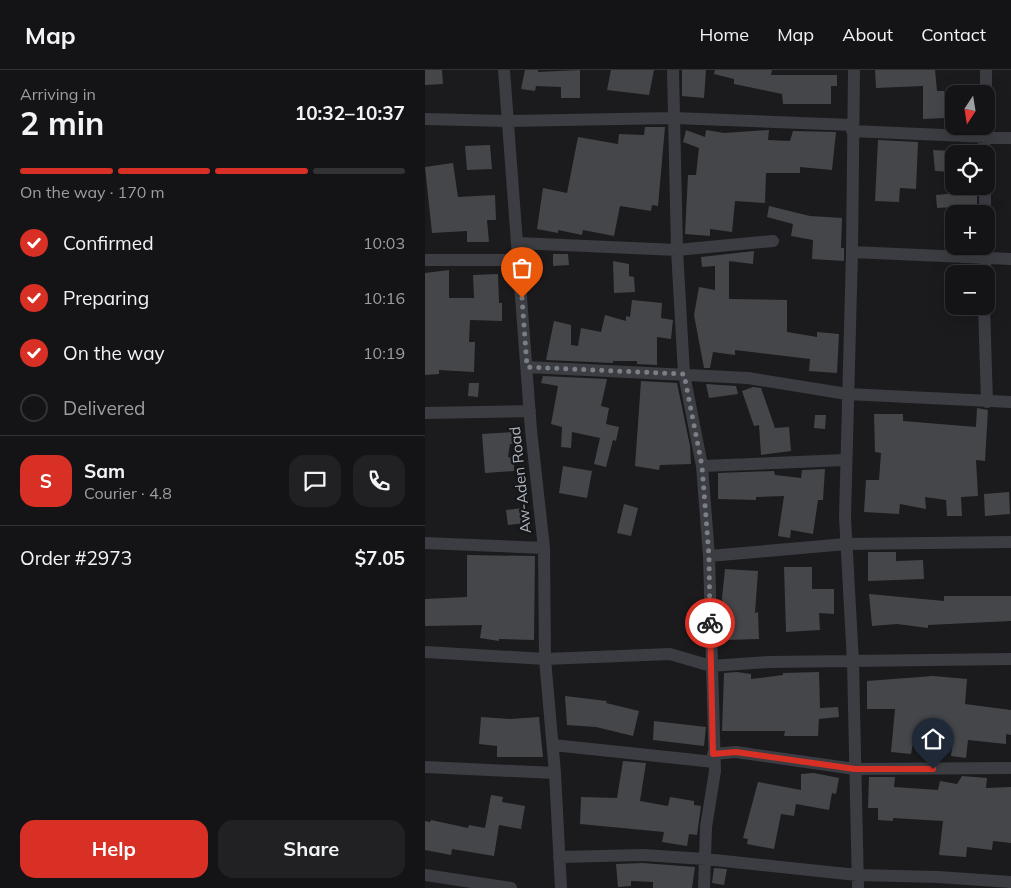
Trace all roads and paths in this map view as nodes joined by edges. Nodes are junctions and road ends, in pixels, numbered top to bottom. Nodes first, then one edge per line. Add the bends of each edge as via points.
1 (504, 70) edge
2 (673, 70) edge
3 (853, 70) edge
4 (986, 70) edge
5 (985, 85) edge
6 (674, 118) junction
7 (425, 119) edge
8 (507, 121) junction
9 (852, 128) junction
10 (945, 131) edge
11 (995, 134) edge
12 (1011, 138) edge
13 (773, 241) dead end
14 (518, 243) junction
15 (677, 250) junction
16 (852, 252) junction
17 (945, 252) edge
18 (995, 254) edge
19 (1011, 258) edge
20 (425, 260) edge
21 (519, 260) junction
22 (984, 315) edge
23 (527, 367) junction
24 (684, 374) junction
25 (847, 394) junction
26 (987, 402) junction
27 (1011, 402) edge
28 (530, 411) junction
29 (425, 413) edge
30 (845, 460) junction
31 (702, 466) junction
32 (1011, 542) edge
33 (425, 543) edge
34 (846, 544) junction
35 (544, 548) junction
36 (709, 556) junction
37 (425, 652) edge
38 (545, 659) junction
39 (1011, 659) edge
40 (853, 662) junction
41 (711, 666) junction
42 (553, 745) junction
43 (714, 758) junction
44 (425, 766) edge
45 (1011, 768) edge
46 (855, 769) junction
47 (555, 774) junction
48 (559, 857) junction
49 (705, 859) junction
50 (425, 875) edge
51 (857, 882) edge
52 (1011, 882) edge
53 (511, 888) edge
54 (561, 888) edge
55 (704, 888) edge

1 - 8 street, Aw-Aden Road
2 - 6 street
3 - 9 street
4 - 5 street
6 - 8 street
6 - 9 street
6 - 15 street
7 - 8 street
8 - 14 street, Aw-Aden Road
9 - 10 street
9 - 16 street
11 - 12 street
13 - 15 street
14 - 15 street
14 - 21 street, Aw-Aden Road
15 - 24 street
16 - 17 street
16 - 25 street
18 - 19 street
20 - 21 street
21 - 23 street, Aw-Aden Road
22 - 26 street
23 - 24 street
23 - 28 street, Aw-Aden Road
24 - 25 street via 748,378
24 - 31 street
25 - 26 street
25 - 30 street
26 - 27 street
28 - 29 street
28 - 35 street, Aw-Aden Road
30 - 31 street
30 - 34 street
31 - 36 street
32 - 34 street
33 - 35 street
34 - 36 street
34 - 40 street
35 - 38 street, Aw-Aden Road
36 - 41 street
37 - 38 street
38 - 41 street via 670,654
38 - 42 street, Aw-Aden Road
39 - 40 street
40 - 41 street
40 - 46 street
41 - 43 street
42 - 43 street
42 - 47 street, Aw-Aden Road
43 - 46 street via 736,752
43 - 49 street
44 - 47 street
45 - 46 street
46 - 51 street
47 - 48 street, Aw-Aden Road
48 - 49 street via 643,855
48 - 54 street, Aw-Aden Road
49 - 51 street
49 - 55 street
50 - 53 street
51 - 52 street via 938,877

